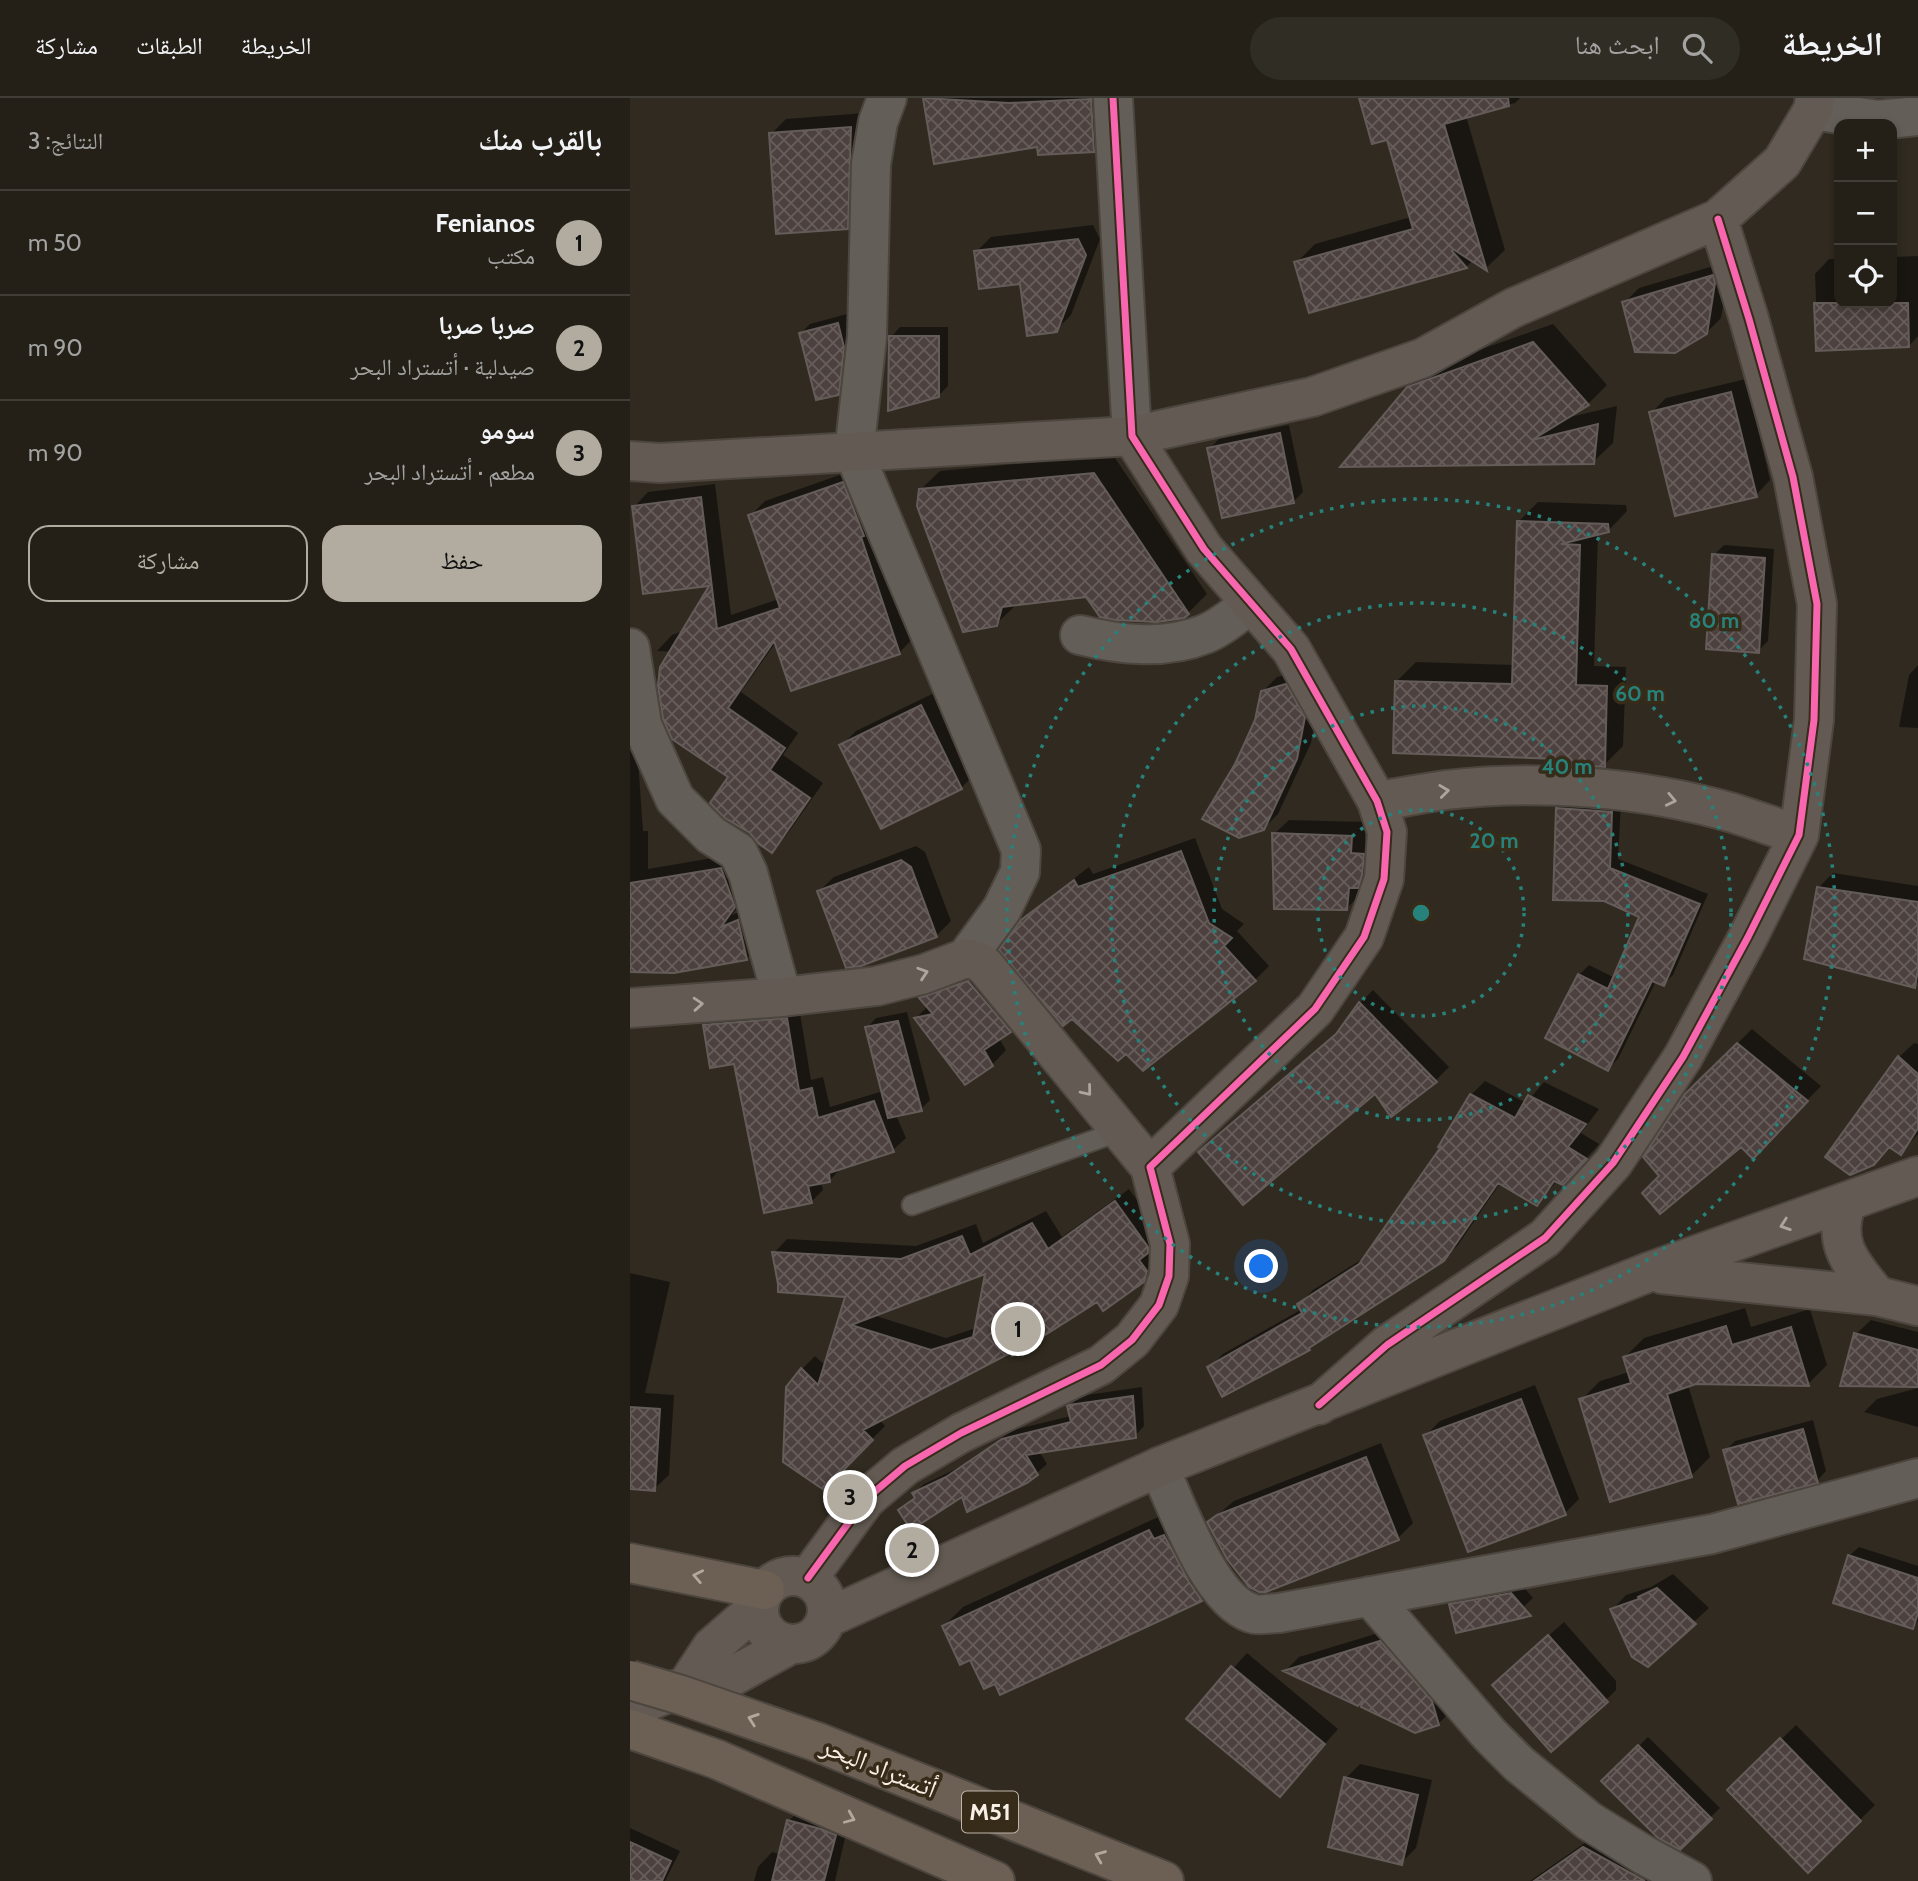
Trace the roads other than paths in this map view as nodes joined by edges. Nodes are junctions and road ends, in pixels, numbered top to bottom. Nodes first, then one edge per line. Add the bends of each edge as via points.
1 (887, 98) edge
2 (1113, 98) edge
3 (1814, 104) edge
4 (1918, 116) edge
5 (1718, 219) junction
6 (1132, 436) junction
7 (854, 453) junction
8 (630, 461) edge
9 (1251, 604) junction
10 (1080, 635) dead end
11 (630, 648) edge
12 (1377, 801) junction
13 (1799, 835) junction
14 (966, 958) junction
15 (782, 997) junction
16 (630, 1008) edge
17 (1120, 1131) junction
18 (1150, 1167) junction
19 (1918, 1176) edge
20 (1846, 1204) junction
21 (912, 1205) dead end
22 (1649, 1272) junction
23 (1877, 1296) junction
24 (1918, 1306) edge
25 (1320, 1405) junction
26 (1159, 1467) junction
27 (1918, 1478) edge
28 (630, 1563) edge
29 (808, 1578) junction
30 (1370, 1596) junction
31 (762, 1598) junction
32 (827, 1618) junction
33 (791, 1644) junction
34 (630, 1680) edge
35 (687, 1685) junction
36 (630, 1709) edge
37 (630, 1729) edge
38 (995, 1881) edge
39 (1164, 1881) edge
40 (1692, 1881) edge

1 - 7 street via 872,164 867,337
2 - 6 street
3 - 4 street via 1878,120
3 - 5 street via 1782,162
5 - 6 street via 1513,307 1423,358 1312,397
5 - 13 street via 1793,477 1817,604 1814,720
6 - 7 street
6 - 9 street via 1204,549
7 - 8 street
7 - 14 street via 1021,850 1020,872 1002,909
9 - 10 street via 1206,634 1161,645
9 - 12 street via 1291,649
11 - 15 street via 642,725 675,799 711,835 738,852
12 -> 13 street via 1448,790 1591,788 1731,813
12 - 18 street via 1387,832 1384,879 1364,937 1315,1009
13 - 25 street via 1683,1057 1613,1163 1545,1238 1387,1345
15 -> 14 street via 877,986
14 -> 17 street via 985,966
16 -> 15 street
17 - 18 street
17 - 21 lane
18 - 29 street via 1170,1244 1169,1276 1159,1305 1132,1340 1101,1365 961,1433 905,1466 866,1499
19 - 20 street
20 -> 22 street
20 - 23 street via 1840,1223 1842,1245
22 - 23 street
22 - 25 street
23 - 24 street
25 - 26 street
26 - 30 street via 1202,1564 1226,1596 1252,1614
26 - 32 street
27 - 30 street via 1712,1534
31 -> 28 highway
29 - 31 street via 784,1576 773,1581
29 - 32 street via 825,1594
30 - 40 street via 1519,1764 1589,1821
31 - 33 street via 760,1620 767,1632
31 - 35 street via 712,1647
32 - 33 street via 814,1637
33 - 35 street via 733,1676
39 -> 34 highway, أتستراد البحر / M51, bridge via 817,1742
35 - 36 street
37 -> 38 highway, M51 via 716,1759

